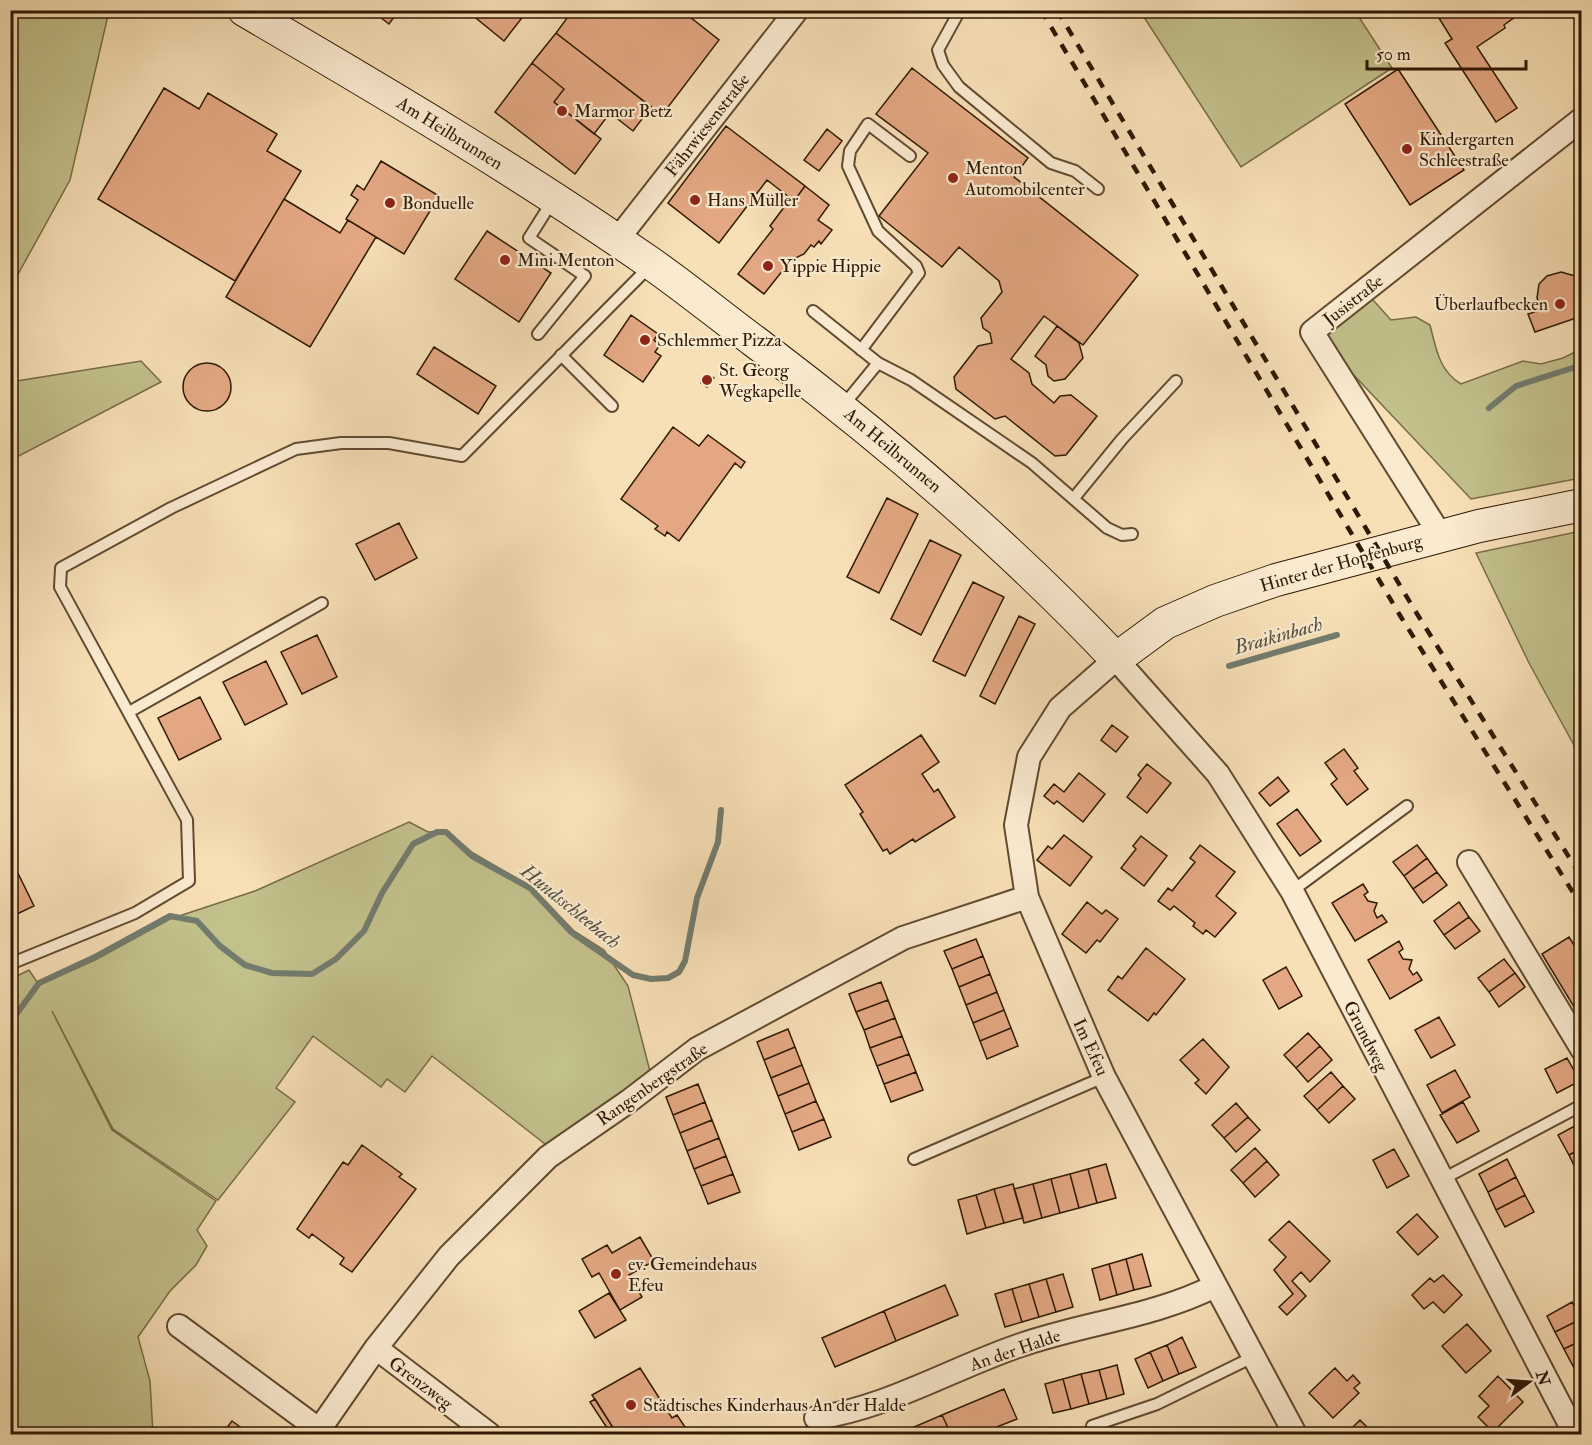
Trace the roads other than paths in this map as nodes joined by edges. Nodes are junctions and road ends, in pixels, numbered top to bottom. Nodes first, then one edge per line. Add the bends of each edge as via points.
1 (244, 10) edge
2 (797, 10) edge
3 (960, 10) edge
4 (1581, 119) edge
5 (910, 156) dead end
6 (1098, 189) dead end
7 (553, 199) junction
8 (617, 240) junction
9 (651, 264) junction
10 (813, 310) dead end
11 (538, 334) dead end
12 (861, 350) junction
13 (561, 355) junction
14 (878, 363) junction
15 (1176, 381) dead end
16 (612, 406) dead end
17 (842, 408) junction
18 (1074, 498) junction
19 (1581, 505) edge
20 (1132, 534) dead end
21 (1441, 536) junction
22 (322, 603) dead end
23 (1116, 659) junction
24 (129, 712) junction
25 (1407, 806) dead end
26 (1469, 862) dead end
27 (1292, 891) junction
28 (1027, 897) junction
29 (10, 964) edge
30 (1581, 1049) edge
31 (1104, 1077) junction
32 (1581, 1105) edge
33 (914, 1159) dead end
34 (1441, 1180) junction
35 (1215, 1286) junction
36 (179, 1326) dead end
37 (376, 1348) junction
38 (1253, 1357) junction
39 (816, 1418) dead end
40 (1092, 1426) dead end
41 (322, 1432) edge
42 (489, 1434) edge
43 (1295, 1434) edge
44 (1575, 1434) edge

1 - 7 street, Am Heilbrunnen via 411,108
2 - 8 street, Fährwiesenstraße
3 - 6 lane via 938,50 943,65 959,87 1051,163 1075,171
4 - 21 street, Jusistraße via 1312,332
5 - 12 lane via 868,124 850,152 849,166 878,231 919,273
7 - 8 street, Am Heilbrunnen
7 - 11 lane via 529,238 585,276
8 - 9 street, Am Heilbrunnen
9 - 13 lane
9 - 17 street, Am Heilbrunnen
10 - 12 lane
12 - 14 lane
13 - 16 lane
13 - 24 lane via 462,456 389,443 341,443 296,449 171,508 61,568 60,587
14 - 17 lane
14 - 18 lane via 911,380 1032,463
15 - 18 lane
17 - 23 street, Am Heilbrunnen via 965,512 1069,609
18 - 20 lane via 1107,528
19 - 21 street, Hinter der Hopfenburg
21 - 23 street, Hinter der Hopfenburg via 1215,600 1165,623
22 - 24 lane
23 - 27 street, Grundweg via 1218,774
23 - 28 street, Im Efeu via 1060,708 1029,757 1016,825
24 - 29 lane via 187,820 189,880 135,913
25 - 27 lane
26 - 30 street
27 - 34 street, Grundweg
28 - 31 street, Im Efeu
28 - 37 street, Rangenbergstraße via 903,938 697,1049 548,1157 449,1256
31 - 33 lane
31 - 35 street, Im Efeu
32 - 34 lane
34 - 44 street, Grundweg
35 - 38 street, Im Efeu
35 - 39 street, An der Halde via 1186,1300 1019,1345 849,1413
36 - 41 street, Grenzweg
37 - 41 street, Grenzweg
37 - 42 street, Grenzweg
38 - 40 lane via 1157,1404
38 - 43 street, Im Efeu

